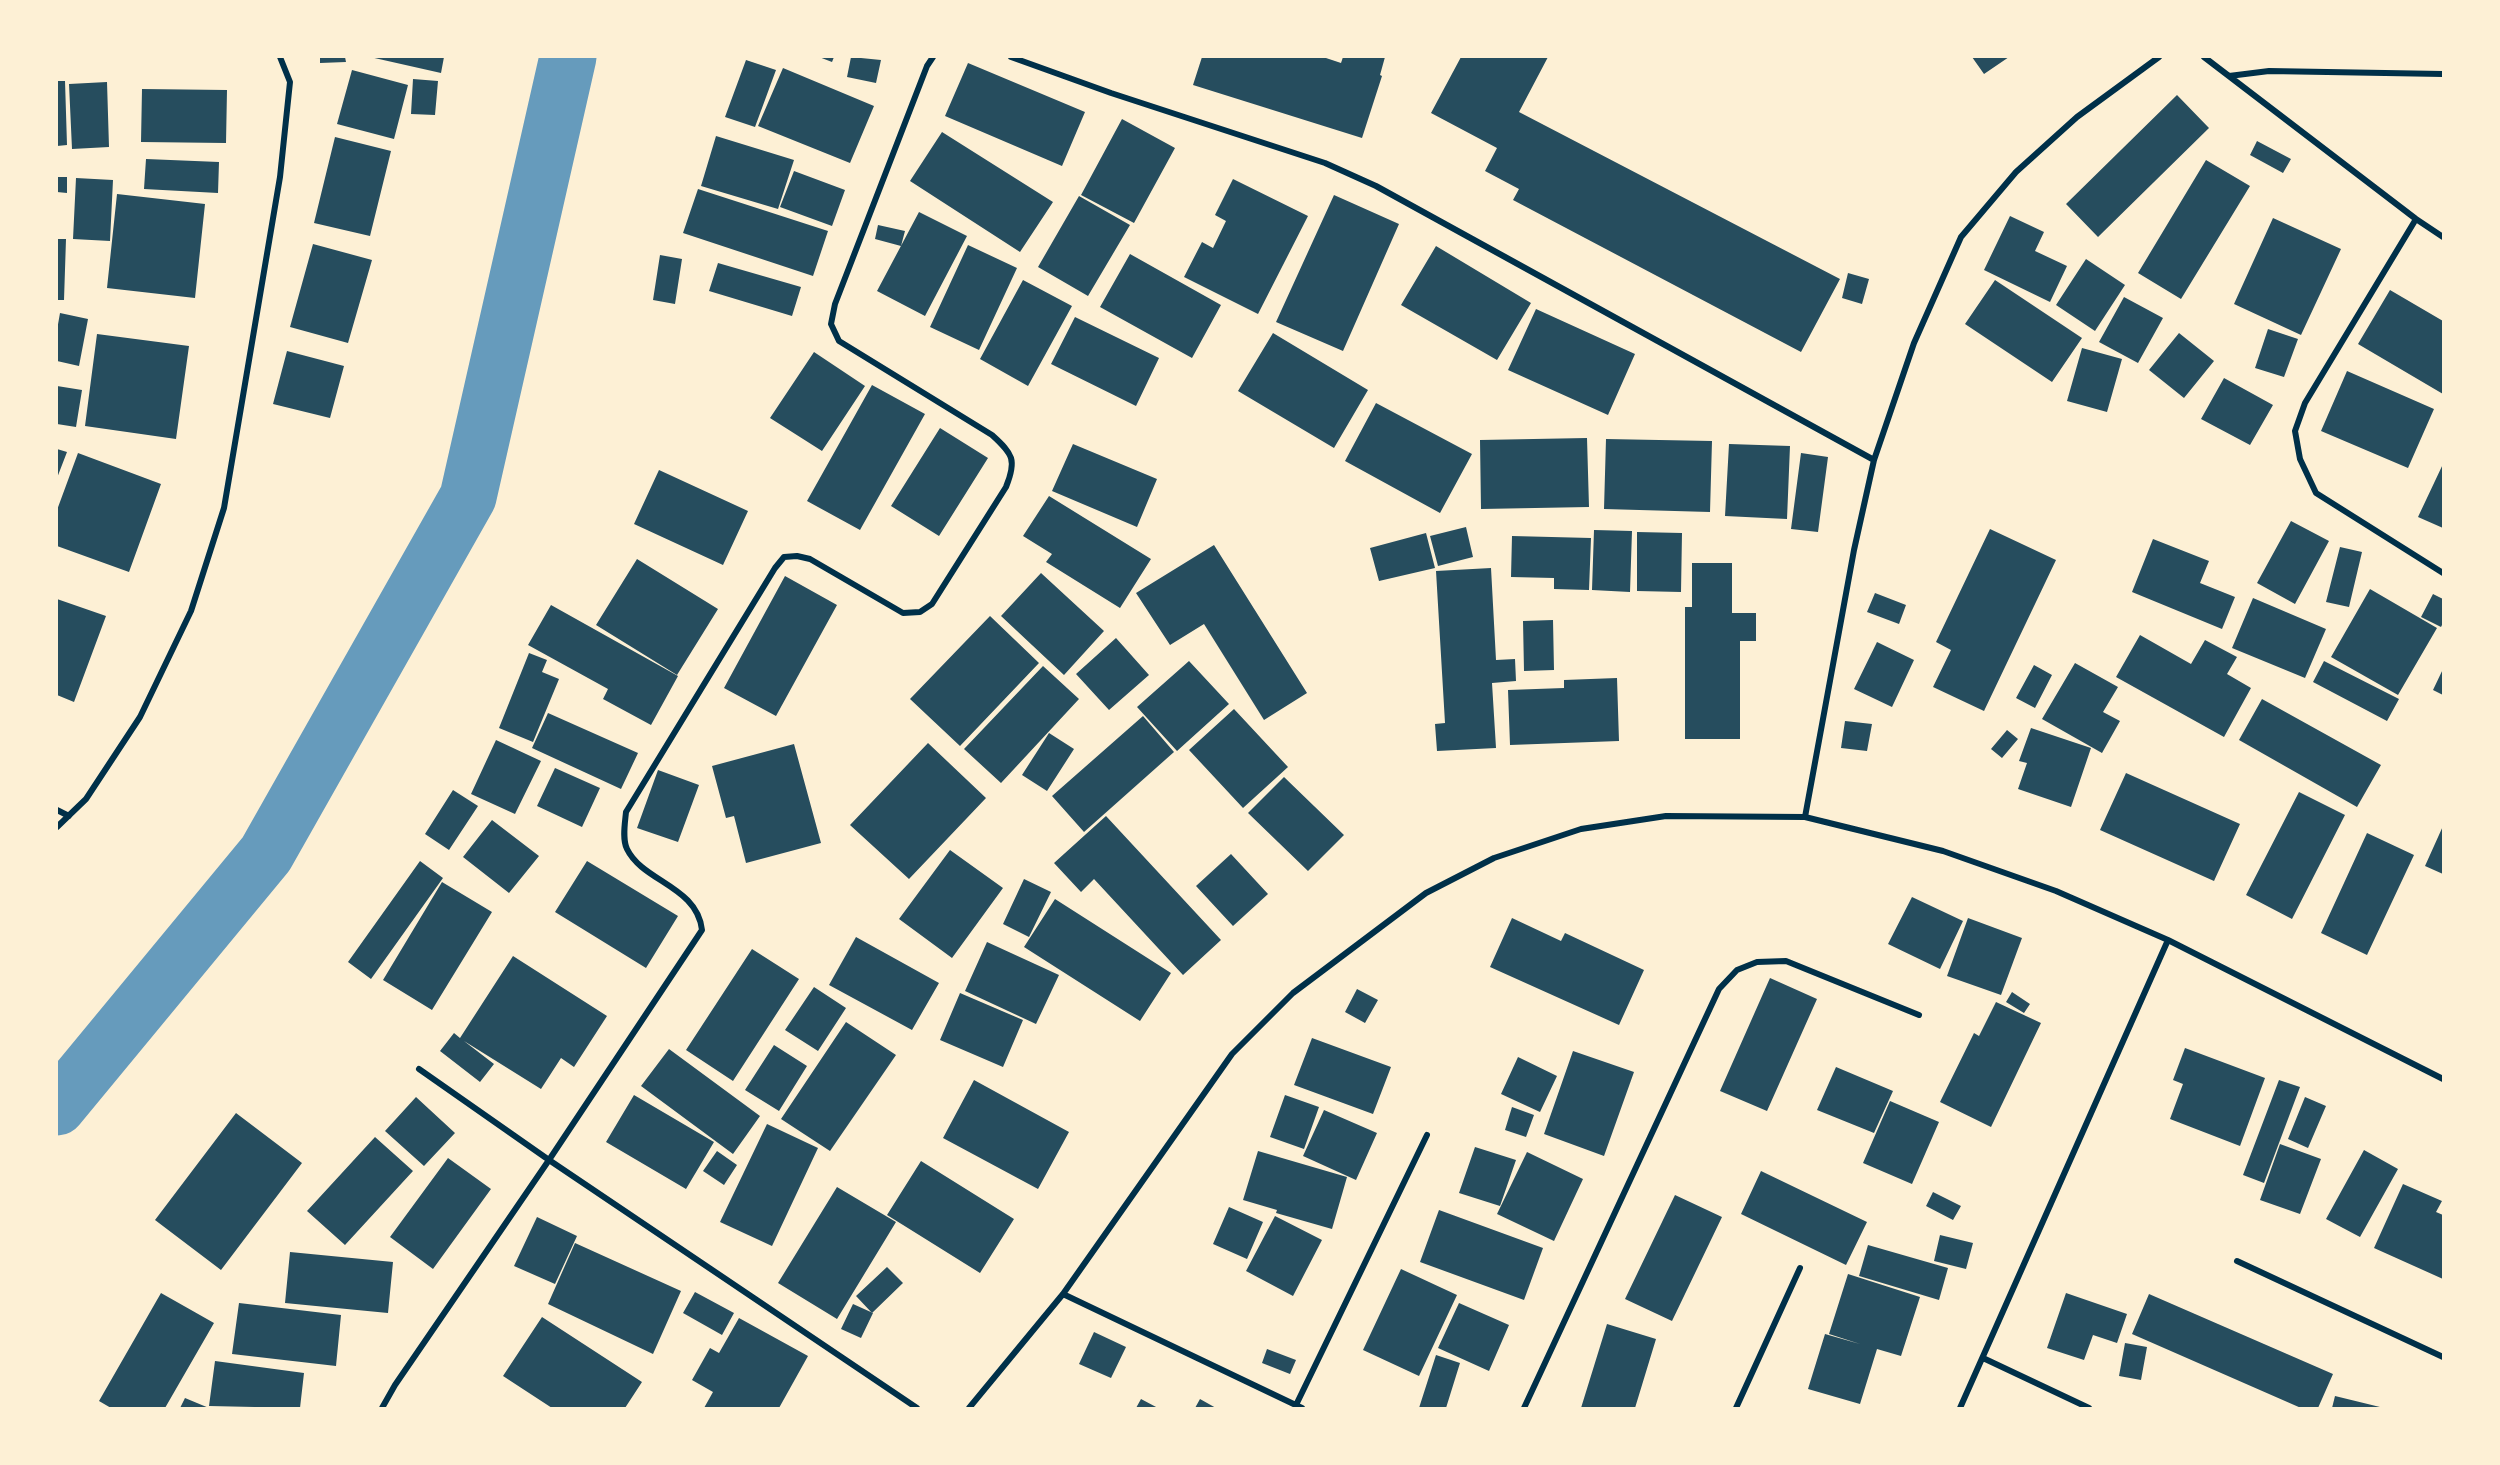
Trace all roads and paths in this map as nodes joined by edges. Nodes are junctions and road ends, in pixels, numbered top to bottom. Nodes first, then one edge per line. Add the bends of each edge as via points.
1 (280, 57) edge
2 (933, 57) edge
3 (1011, 57) edge
4 (2159, 57) edge
5 (2204, 57) edge
6 (2443, 74) edge
7 (2229, 76) junction
8 (2416, 219) junction
9 (2443, 237) edge
10 (1874, 460) junction
11 (2443, 573) edge
12 (57, 810) edge
13 (69, 816) junction
14 (1805, 818) junction
15 (57, 827) edge
16 (2168, 940) junction
17 (1919, 1015) dead end
18 (419, 1069) dead end
19 (2443, 1078) edge
20 (1427, 1135) dead end
21 (549, 1160) junction
22 (2236, 1262) dead end
23 (1800, 1268) dead end
24 (1063, 1294) junction
25 (2443, 1357) edge
26 (1983, 1358) junction
27 (1299, 1407) edge
28 (382, 1408) edge
29 (917, 1408) edge
30 (969, 1408) edge
31 (1524, 1408) edge
32 (1736, 1408) edge
33 (1959, 1408) edge
34 (2089, 1408) edge

1 - 13 street via 290,82 280,177 224,508 191,611 140,717 86,800
2 - 21 street via 835,304 831,324 839,341 992,435 1008,450 1013,468 1006,487 932,604 920,612 903,613 810,559 784,557 775,568 626,812 627,849 692,904 700,916 702,930
3 - 10 street via 1325,163 1376,186
4 - 10 street via 2077,117 2025,164 1961,237 1914,343
5 - 7 street
6 - 7 street via 2269,71
7 - 8 street
8 - 9 street
8 - 11 street via 2305,403 2295,431 2300,459 2316,493
10 - 14 street
12 - 13 street
13 - 15 street
14 - 16 street via 1943,851 2056,891
14 - 24 street via 1666,816 1581,829 1494,858 1426,893 1293,993 1232,1054
16 - 19 street
16 - 26 street
17 - 31 street via 1786,961 1757,962 1737,970 1719,989
18 - 21 street
20 - 27 street
21 - 28 street
21 - 29 street
22 - 25 street
23 - 32 street
24 - 27 street
24 - 30 street
26 - 33 street
26 - 34 street

